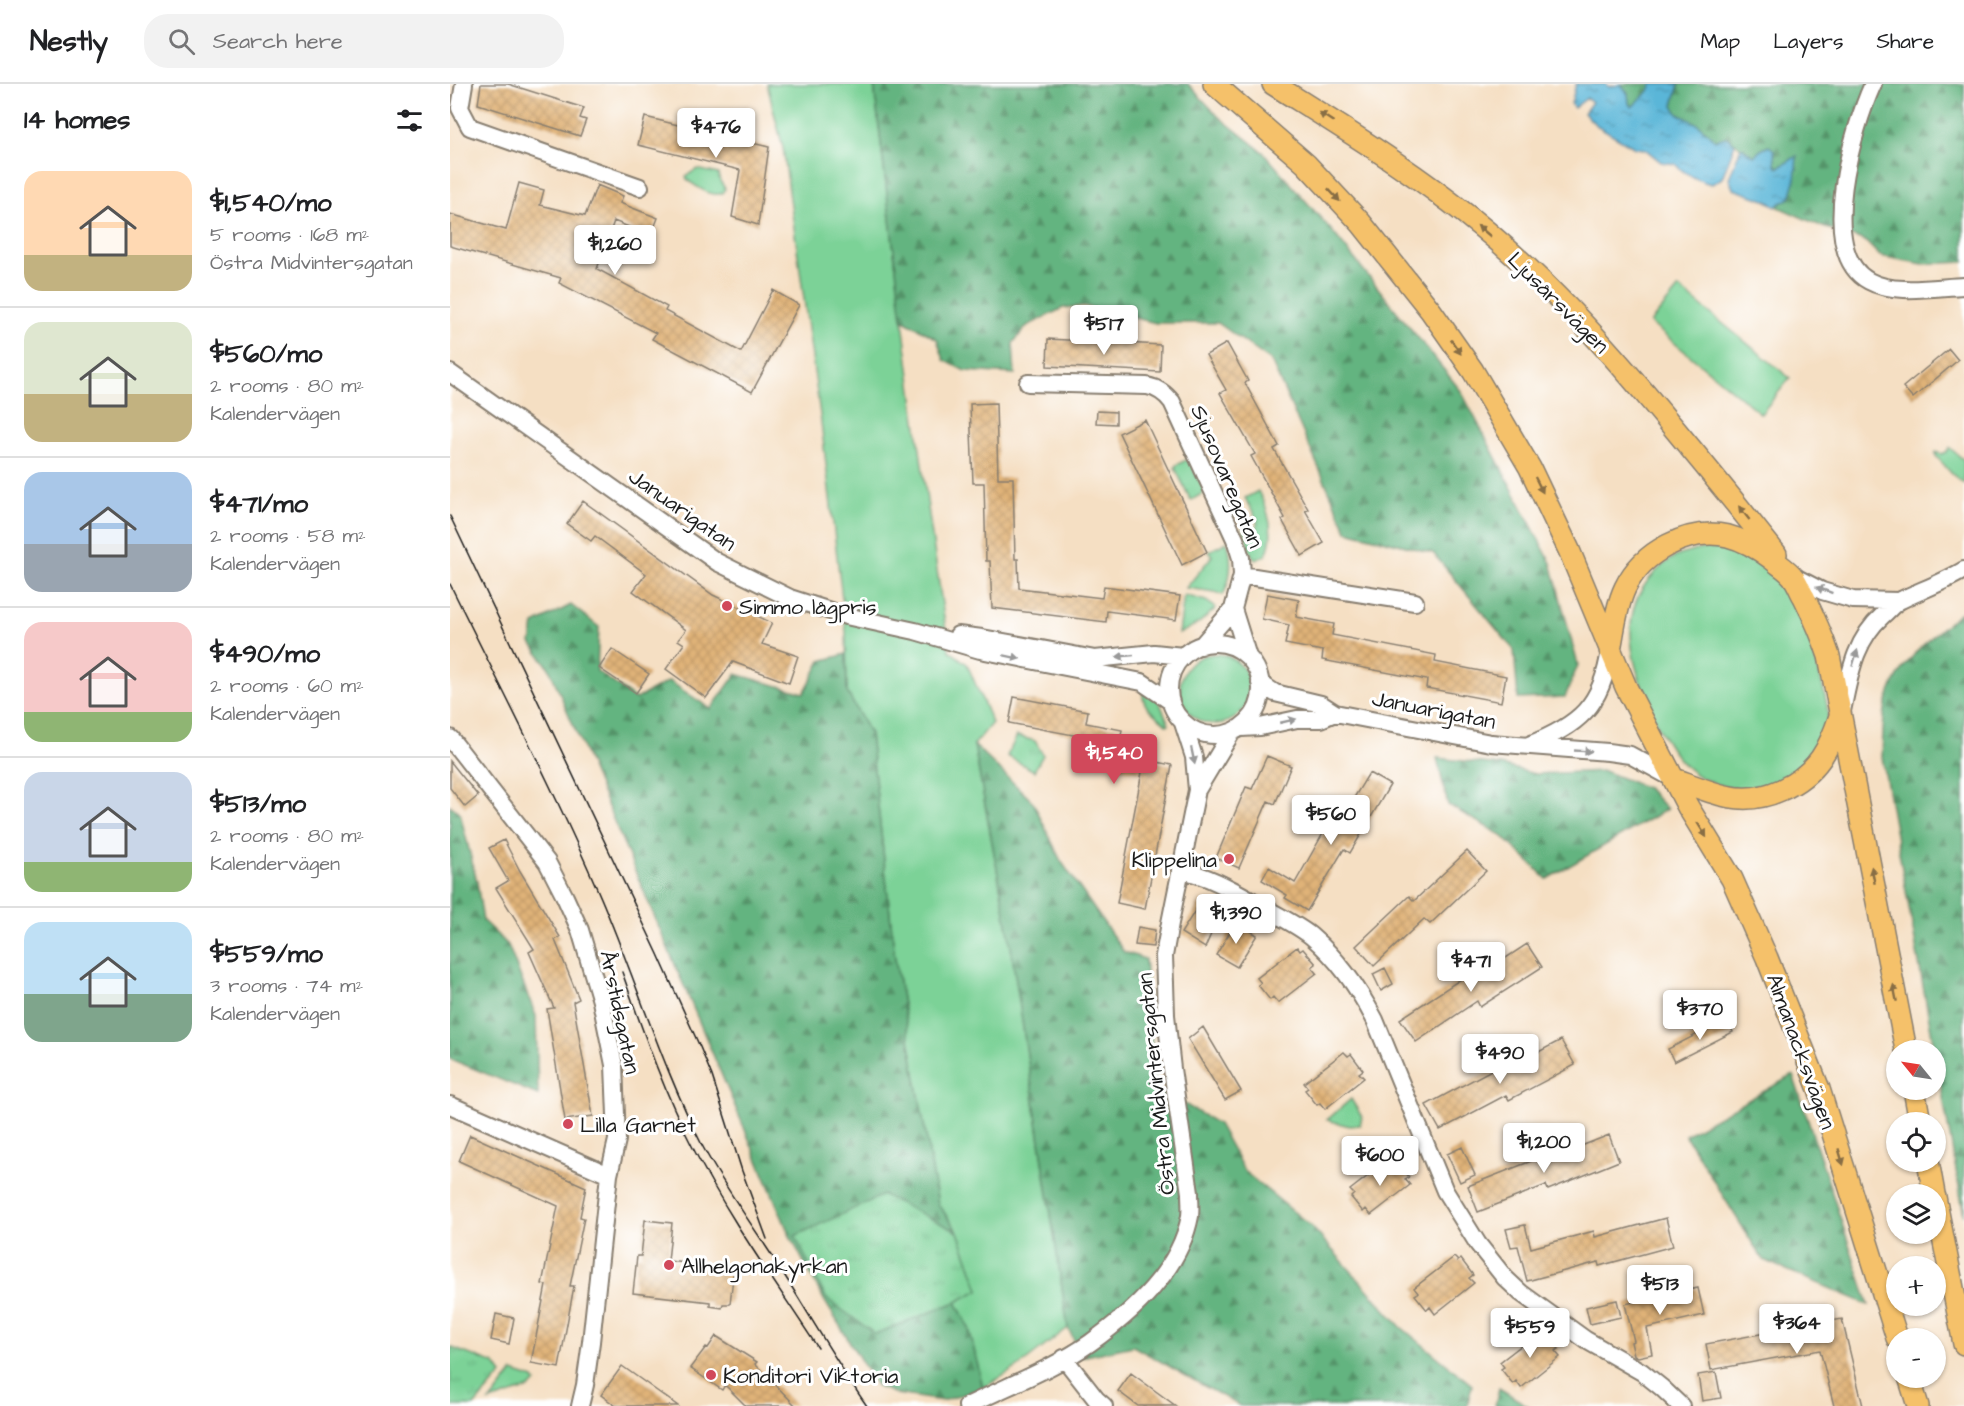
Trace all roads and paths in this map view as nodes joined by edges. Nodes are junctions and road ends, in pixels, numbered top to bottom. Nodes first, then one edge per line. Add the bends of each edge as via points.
1 (464, 84) edge
2 (1214, 84) edge
3 (1273, 84) edge
4 (1873, 84) edge
5 (640, 187) dead end
6 (1964, 286) edge
7 (450, 373) edge
8 (1028, 383) dead end
9 (1964, 570) edge
10 (1242, 575) junction
11 (1793, 576) junction
12 (1899, 601) junction
13 (1415, 602) dead end
14 (1233, 609) junction
15 (915, 631) junction
16 (1201, 645) junction
17 (1610, 650) junction
18 (1184, 656) junction
19 (1248, 657) junction
20 (1260, 683) junction
21 (1170, 701) junction
22 (1335, 713) junction
23 (1841, 715) junction
24 (1183, 723) junction
25 (1236, 730) junction
26 (450, 738) edge
27 (1525, 747) junction
28 (1674, 779) junction
29 (1197, 790) junction
30 (1180, 870) junction
31 (1904, 1040) edge
32 (450, 1105) edge
33 (609, 1174) junction
34 (1944, 1244) edge
35 (1894, 1328) edge
36 (1964, 1344) edge
37 (1064, 1358) junction
38 (1912, 1388) edge
39 (580, 1406) edge
40 (967, 1406) edge
41 (1104, 1406) edge
42 (1681, 1406) edge
43 (1918, 1406) edge

1 - 5 street via 460,108 470,127
2 -> 17 main road via 1306,164 1361,223 1473,371 1545,497
11 -> 3 main road, Ljusårsvägen via 1598,338 1540,281 1452,203
4 - 6 street via 1854,133 1846,171 1846,254 1860,275 1876,284 1906,289
7 - 15 street, Januarigatan via 717,562 790,598 846,616
8 - 10 street, Sjusovaregatan via 1147,386 1166,394 1235,539
9 - 12 street
10 - 13 street
10 - 14 street, Sjusovaregatan
12 -> 11 street via 1853,600 1822,591
11 - 17 main road via 1756,548 1726,536 1674,542 1651,556 1632,576 1620,602
11 - 23 main road via 1821,632
23 -> 12 street via 1863,637
14 - 16 street, Sjusovaregatan
14 - 19 street
18 -> 15 street, Januarigatan via 1154,653 1095,659 982,638
15 -> 21 street, Januarigatan via 980,650 1143,682
16 - 18 street
16 - 19 street via 1226,645
17 - 27 street via 1606,676 1592,705 1560,731
17 - 28 main road, Almanacksvägen
18 - 21 street via 1171,676
19 - 20 street
20 - 22 street, Januarigatan via 1275,693 1321,704
20 - 25 street via 1257,708
21 - 24 street
25 -> 22 street, Januarigatan
22 - 27 street, Januarigatan
23 - 28 main road via 1820,760 1793,784 1774,793 1734,798
31 -> 23 main road
24 - 25 street via 1206,735
24 -> 29 street, Östra Midvintersgatan via 1194,757
25 - 29 street, Östra Midvintersgatan
26 - 33 street, Årstidsgatan via 547,862 580,930 601,1001 614,1065 617,1140
27 -> 28 street, Januarigatan via 1630,755
28 -> 35 main road, Almanacksvägen via 1732,879 1782,994 1819,1089
29 - 30 street, Östra Midvintersgatan
30 - 37 street, Östra Midvintersgatan via 1164,956 1165,1001 1190,1215 1176,1255 1151,1290 1089,1343
30 - 42 street via 1222,883 1310,935 1332,956 1375,1020 1445,1191 1478,1244 1521,1293 1586,1340 1642,1372
32 - 33 street
33 - 39 street, Årstidsgatan
34 - 36 main road
37 - 40 street, Östra Midvintersgatan
37 - 41 street
38 - 43 main road

